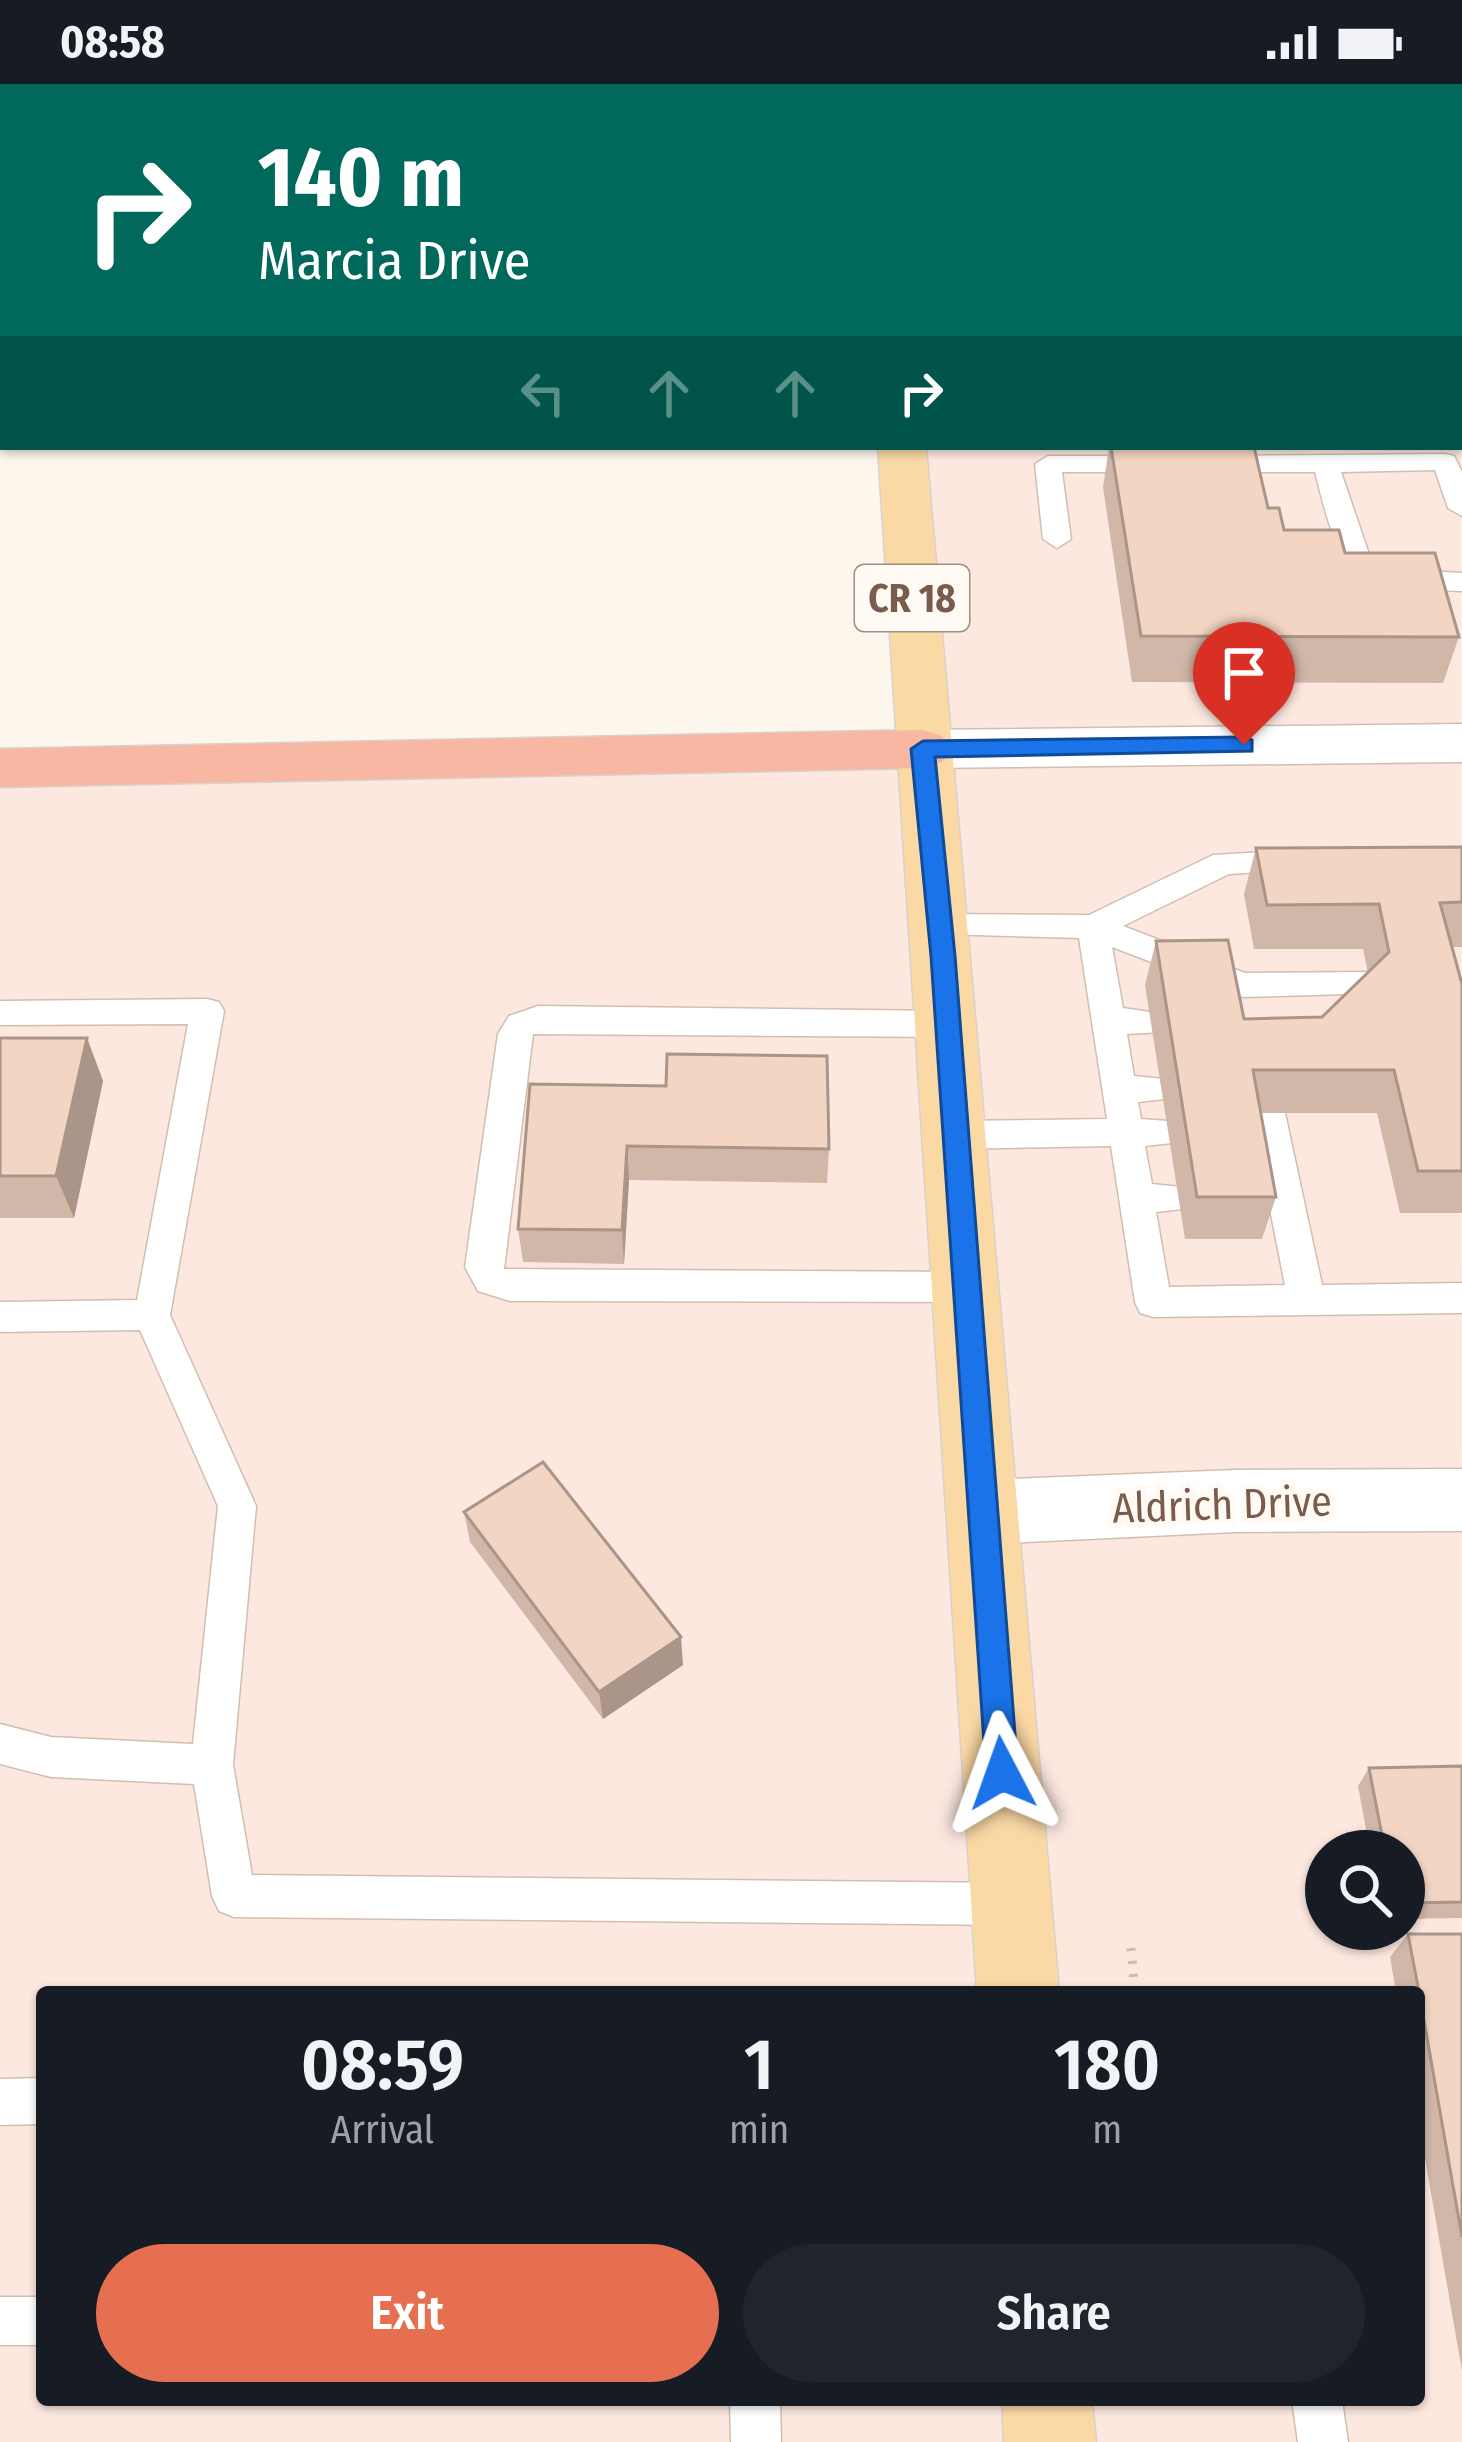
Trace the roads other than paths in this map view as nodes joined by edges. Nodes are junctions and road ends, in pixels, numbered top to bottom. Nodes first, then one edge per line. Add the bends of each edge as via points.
1 (902, 450) edge
2 (1326, 464) junction
3 (1462, 508) edge
4 (1058, 539) dead end
5 (1462, 582) edge
6 (1462, 743) edge
7 (923, 749) junction
8 (0, 768) edge
9 (1323, 860) edge
10 (940, 922) junction
11 (1094, 927) junction
12 (1302, 950) edge
13 (1307, 984) junction
14 (1370, 984) edge
15 (1243, 985) junction
16 (0, 1013) edge
17 (1108, 1020) junction
18 (1249, 1021) edge
19 (1151, 1023) dead end
20 (948, 1024) junction
21 (1162, 1088) dead end
22 (1118, 1089) junction
23 (1261, 1124) edge
24 (1124, 1132) junction
25 (1169, 1132) dead end
26 (956, 1135) junction
27 (1135, 1198) junction
28 (1179, 1198) dead end
29 (967, 1287) junction
30 (1462, 1298) edge
31 (1307, 1302) junction
32 (152, 1315) junction
33 (0, 1317) edge
34 (1462, 1500) edge
35 (983, 1512) junction
36 (0, 1744) edge
37 (212, 1766) junction
38 (1011, 1904) junction
39 (1018, 1986) edge
40 (36, 2101) edge
41 (0, 2102) edge
42 (0, 2320) edge
43 (36, 2320) edge
44 (755, 2406) edge
45 (1047, 2406) edge
46 (1318, 2406) edge
47 (756, 2442) edge
48 (1050, 2442) edge
49 (1323, 2442) edge

1 - 7 main road, CR 18
2 - 3 lane via 1445,461
2 - 4 lane via 1048,464
2 - 5 lane via 1351,556 1368,574
6 - 7 street
7 - 8 highway
7 - 10 main road, CR 18
9 - 11 lane via 1288,877 1224,863
10 - 11 lane
10 - 20 main road, CR 18
11 - 15 lane
11 - 17 lane
12 - 13 lane
13 - 14 lane
13 - 15 lane
15 - 18 lane
16 - 32 lane via 207,1011
17 - 19 lane
17 - 22 lane
20 - 26 main road, CR 18
20 - 29 lane via 521,1025 483,1267 491,1280 510,1286
21 - 22 lane
22 - 24 lane
23 - 31 lane via 1269,1196
24 - 25 lane
24 - 26 lane
24 - 27 lane
26 - 29 main road, CR 18
27 - 28 lane
27 - 31 lane via 1153,1302
29 - 35 main road, CR 18
30 - 31 lane
32 - 33 lane
32 - 37 lane via 237,1506
34 - 35 street, Aldrich Drive
35 - 38 main road, CR 18
36 - 37 lane via 51,1757
37 - 38 lane via 234,1896
38 - 39 main road, CR 18
40 - 41 lane
42 - 43 lane
44 - 47 lane
45 - 48 main road
46 - 49 lane

